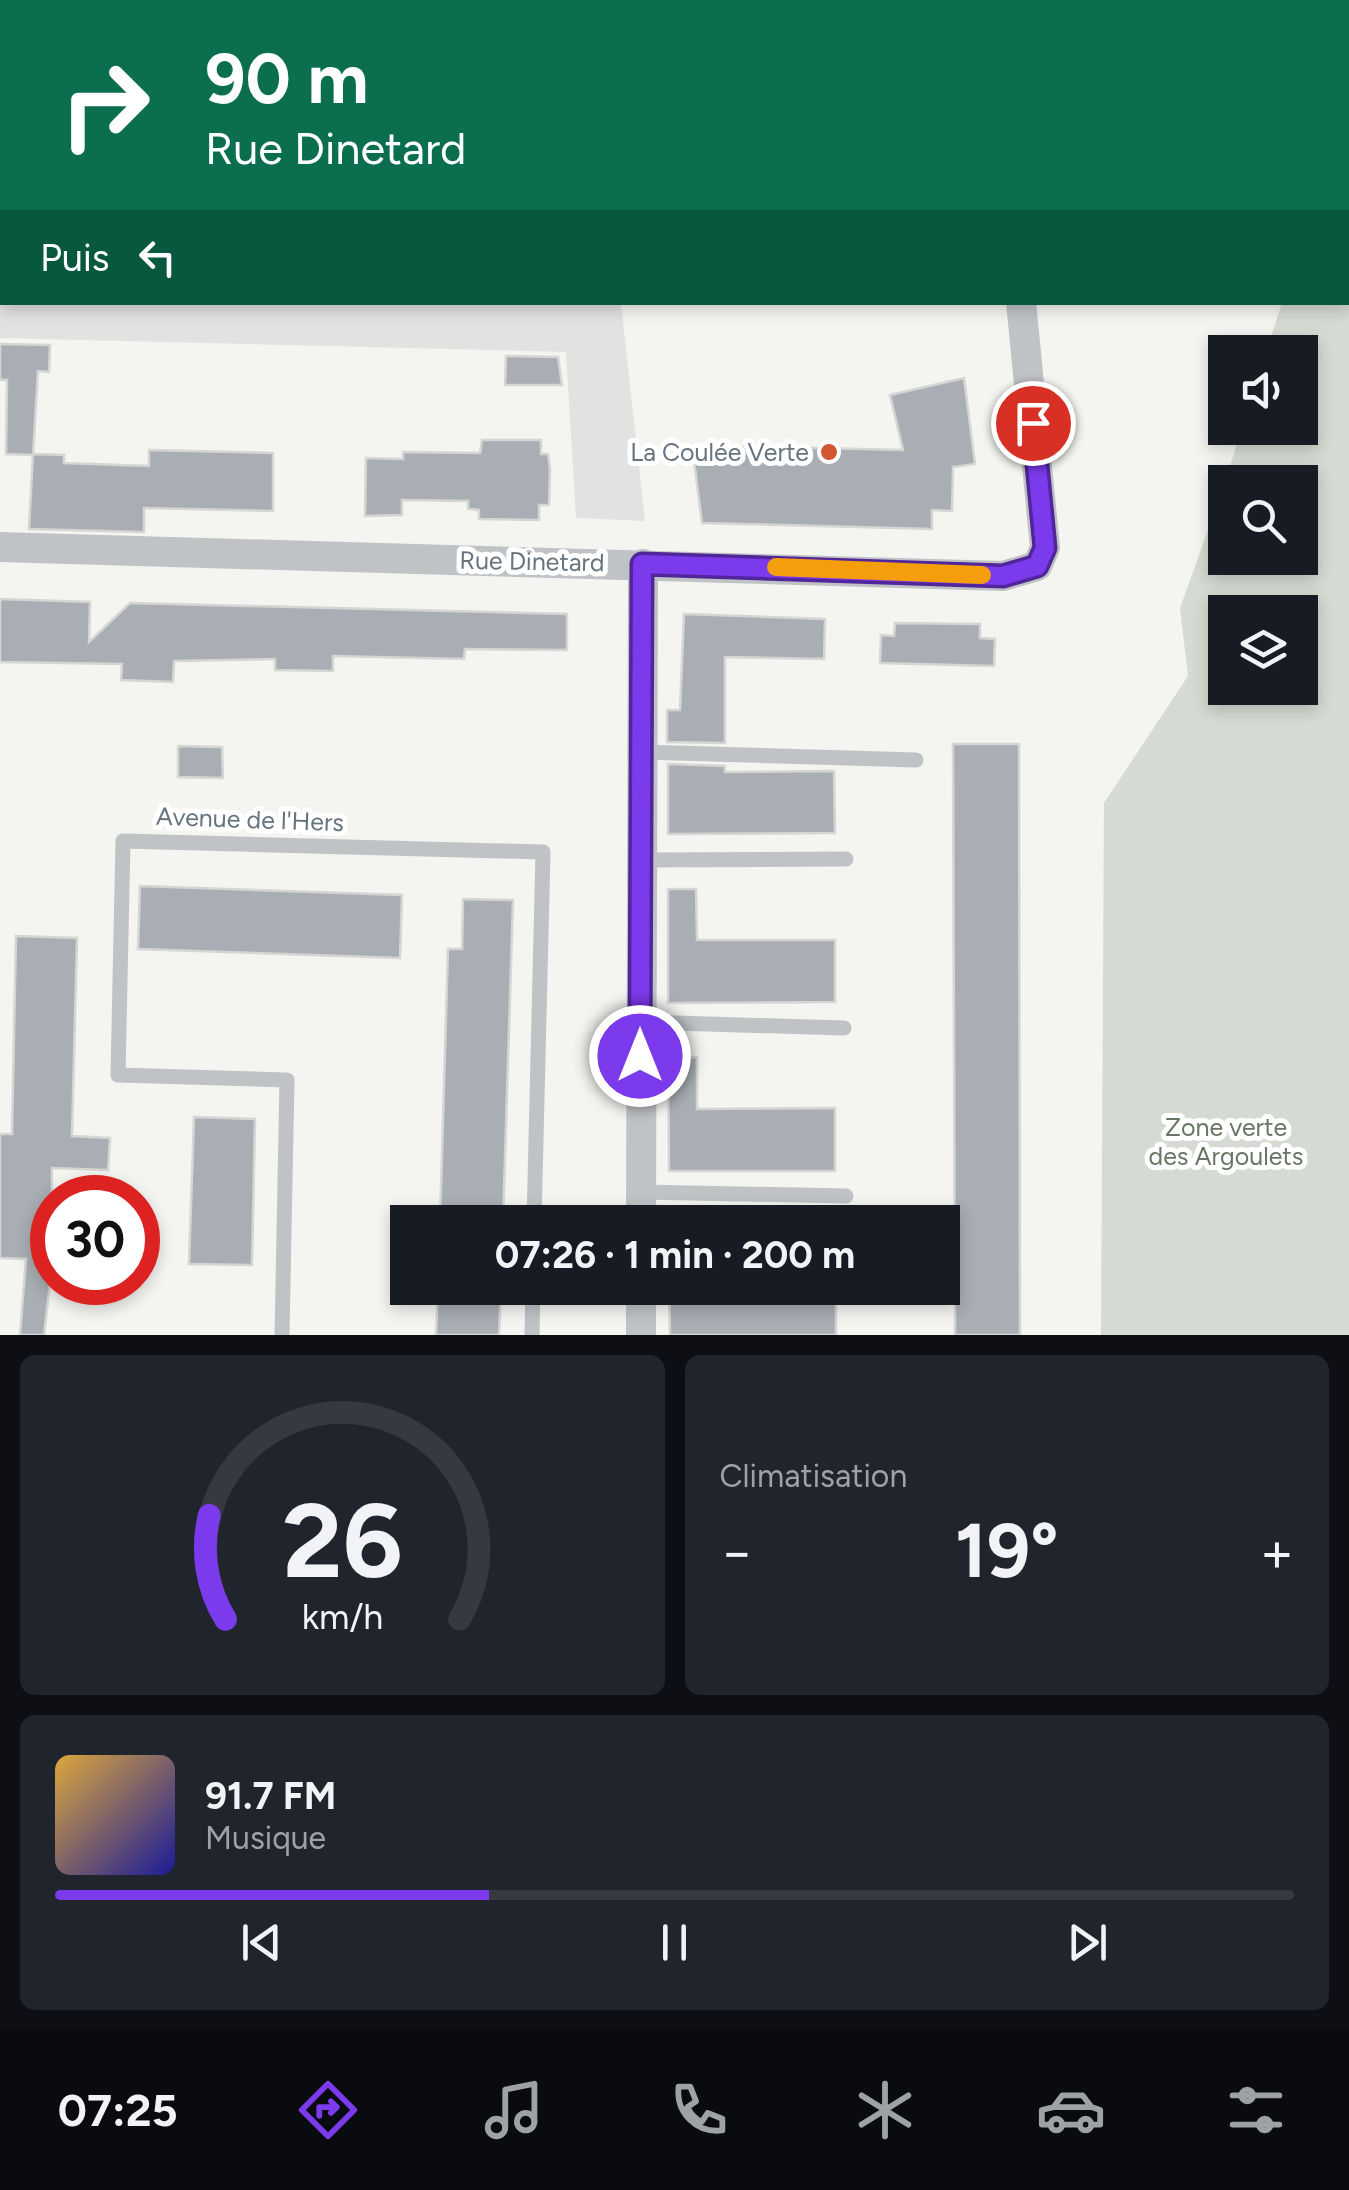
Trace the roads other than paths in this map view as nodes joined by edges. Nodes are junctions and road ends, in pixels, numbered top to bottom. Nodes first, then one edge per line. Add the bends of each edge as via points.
1 (1021, 305) edge
2 (0, 547) edge
3 (642, 564) junction
4 (640, 752) junction
5 (916, 760) dead end
6 (846, 859) dead end
7 (640, 860) junction
8 (640, 1022) junction
9 (844, 1028) dead end
10 (846, 1196) dead end
11 (534, 1205) edge
12 (641, 1205) edge
13 (692, 1205) edge
14 (533, 1305) edge
15 (640, 1305) edge
16 (282, 1335) edge
17 (532, 1335) edge
18 (641, 1335) edge

1 - 3 street, Rue Dinetard via 1045,548 1037,566 1003,576
2 - 3 street, Rue Dinetard
3 - 4 street
4 - 5 lane
4 - 7 street
6 - 7 lane
7 - 8 street
8 - 9 lane
8 - 12 street
10 - 13 lane
11 - 16 lane, Avenue de l'Hers via 543,852 123,841 118,1076 287,1080
14 - 17 lane
15 - 18 street

